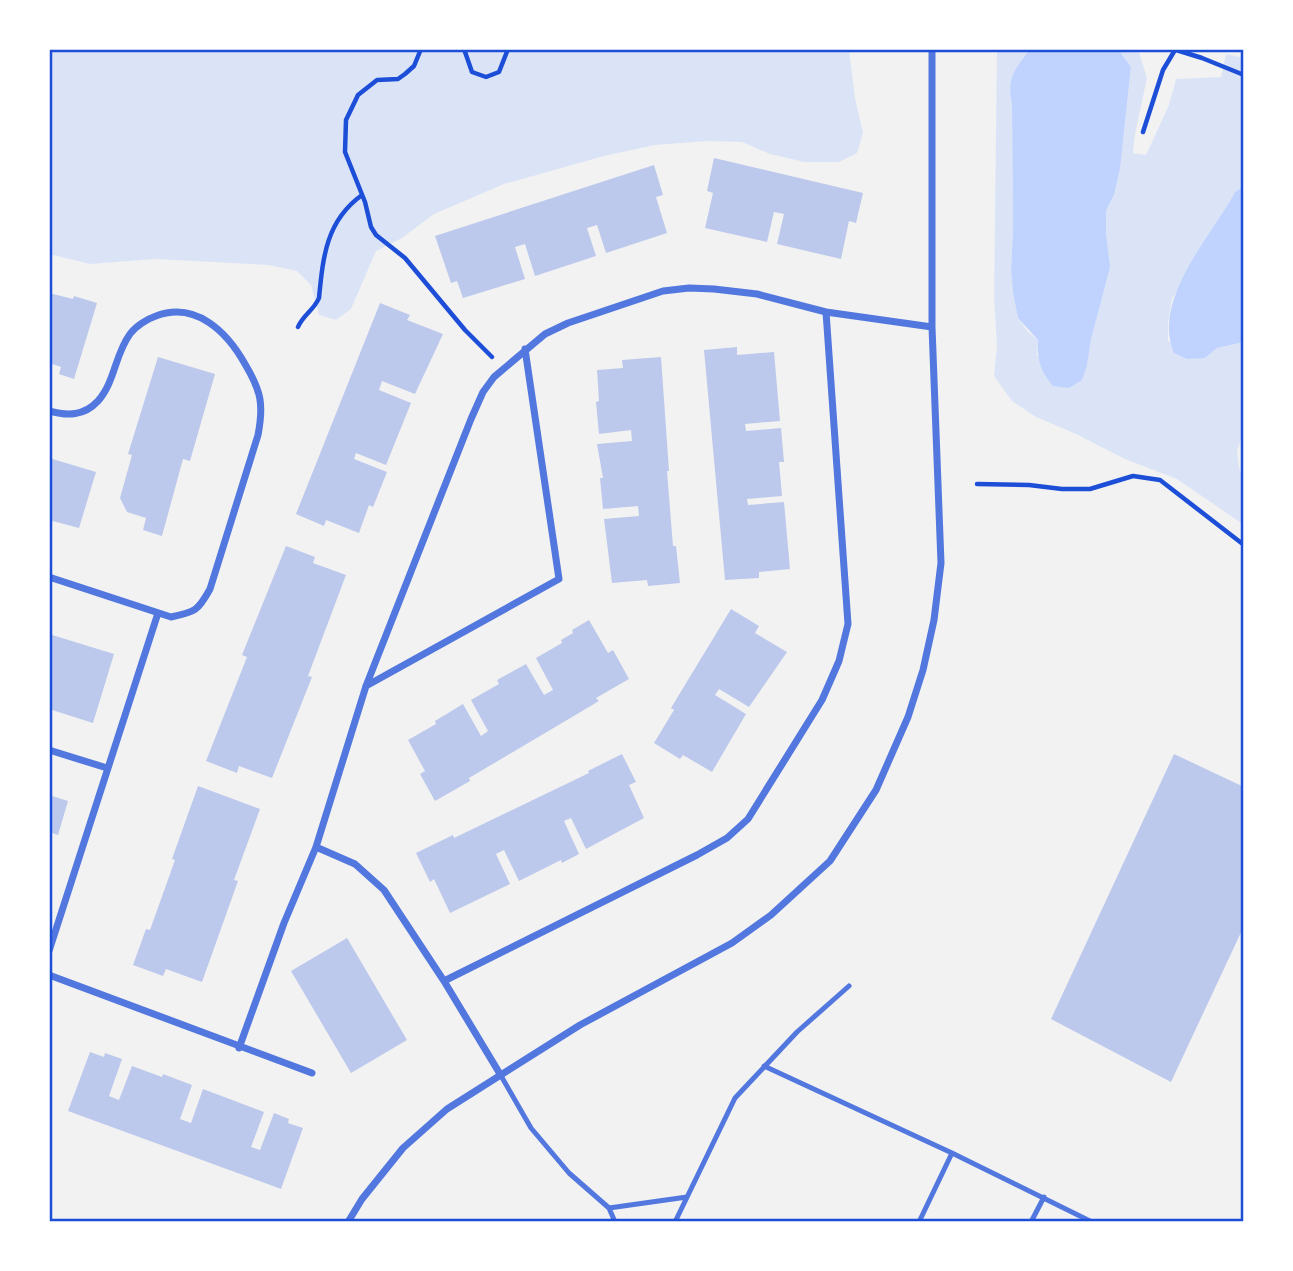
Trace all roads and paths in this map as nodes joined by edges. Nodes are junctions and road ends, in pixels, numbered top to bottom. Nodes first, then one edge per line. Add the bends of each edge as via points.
1 (421, 49) edge
2 (464, 49) edge
3 (508, 49) edge
4 (932, 49) edge
5 (1174, 50) edge
6 (1244, 75) edge
7 (1143, 131) dead end
8 (362, 195) junction
9 (826, 312) junction
10 (298, 327) dead end
11 (932, 327) junction
12 (525, 349) junction
13 (503, 368) junction
14 (49, 411) edge
15 (977, 484) dead end
16 (1244, 545) edge
17 (49, 577) edge
18 (158, 613) junction
19 (366, 685) junction
20 (49, 750) edge
21 (107, 768) junction
22 (316, 847) junction
23 (49, 951) edge
24 (49, 975) edge
25 (444, 981) junction
26 (849, 986) dead end
27 (239, 1048) junction
28 (764, 1066) junction
29 (312, 1073) dead end
30 (500, 1074) junction
31 (952, 1153) junction
32 (687, 1197) junction
33 (1044, 1197) junction
34 (609, 1208) junction
35 (348, 1222) edge
36 (615, 1222) edge
37 (674, 1222) edge
38 (919, 1222) edge
39 (1031, 1222) edge
40 (1092, 1222) edge

1 - 8 path via 405,74 377,80 350,108 345,152
2 - 3 path via 472,72 486,77 499,72
4 - 11 street
5 - 6 path
5 - 7 path
8 - 10 path via 334,224 319,298
8 - 13 path via 376,235 405,258
9 - 11 street
9 - 12 street via 757,294 689,288 663,291 568,323
9 - 25 street via 848,624 822,700 748,819 727,838
11 - 30 street via 941,564 923,670 876,790 830,861 771,915 732,943
12 - 13 street
12 - 19 street via 559,579
13 - 19 street via 483,392 471,419
14 - 18 street via 68,416 99,401 131,332 165,313 204,318 220,330 244,362 261,394 262,412 210,589 201,606 188,614 171,617
15 - 16 path via 1090,489 1133,476 1160,480
17 - 18 street
18 - 21 street
19 - 22 street
20 - 21 street
21 - 23 street
22 - 25 street via 355,864 384,890
22 - 27 street
24 - 27 street
25 - 30 street
26 - 28 lane
27 - 29 street
28 - 31 lane
28 - 32 lane via 736,1098
30 - 34 lane via 531,1129 569,1173
30 - 35 street via 422,1129 385,1169
31 - 33 lane
31 - 38 lane
32 - 34 lane
32 - 37 lane
33 - 39 lane
33 - 40 lane
34 - 36 lane

